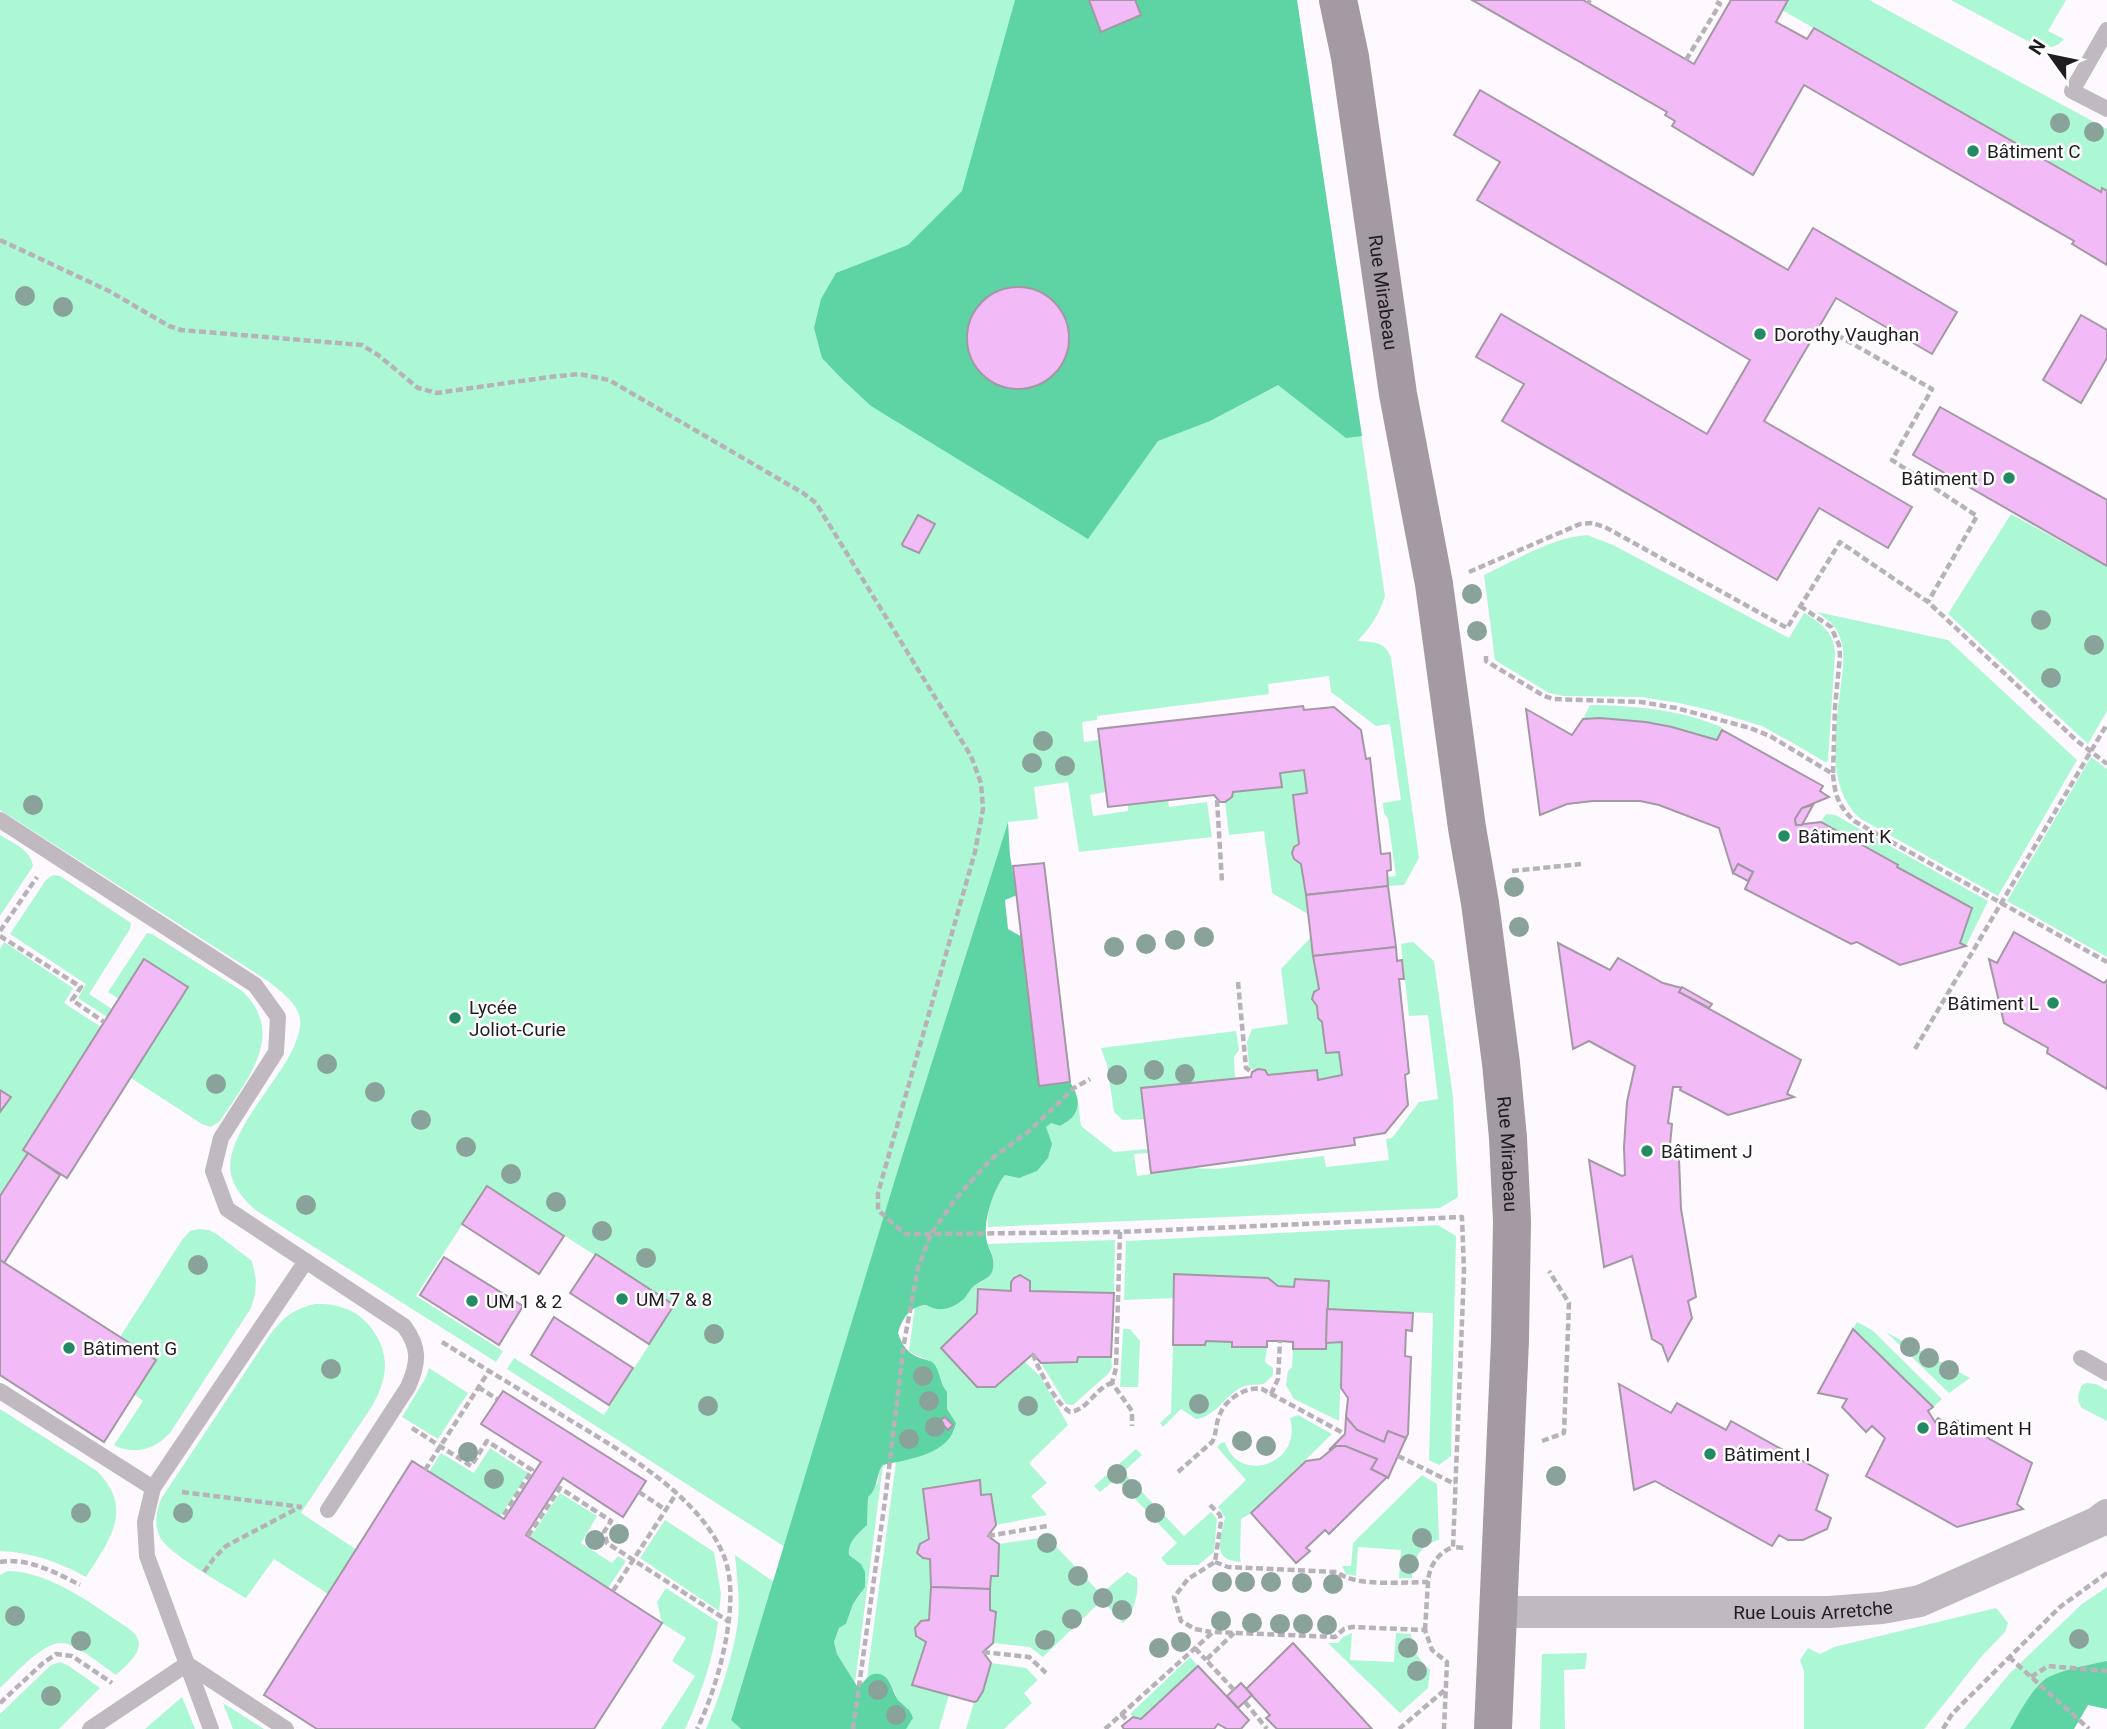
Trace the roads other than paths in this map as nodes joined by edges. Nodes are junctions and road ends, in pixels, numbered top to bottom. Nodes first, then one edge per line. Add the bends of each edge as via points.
1 (1338, 0) edge
2 (1361, 0) edge
3 (2107, 30) edge
4 (2107, 109) edge
5 (1434, 584) junction
6 (0, 820) edge
7 (306, 1261) junction
8 (2081, 1358) dead end
9 (2107, 1373) edge
10 (0, 1391) edge
11 (153, 1488) junction
12 (328, 1510) road end
13 (2107, 1515) edge
14 (1497, 1612) junction
15 (187, 1664) junction
16 (90, 1729) edge
17 (211, 1729) edge
18 (286, 1729) edge
19 (1493, 1729) edge

1 - 5 street, Rue Mirabeau via 1398,394
2 - 5 street, Rue Mirabeau via 1418,392
3 - 4 lane via 2072,91
5 - 14 street, Rue Mirabeau via 1508,1139 1510,1340
6 - 7 lane via 255,985 278,1017 276,1052 221,1138 213,1171 227,1209
7 - 11 lane
7 - 12 lane via 404,1326 417,1355 408,1387
8 - 9 lane
10 - 11 lane
11 - 15 lane via 145,1522 147,1556
13 - 14 street, Rue Louis Arretche via 1920,1601 1882,1608
14 - 19 street, Rue Mirabeau
15 - 16 lane
15 - 17 lane
15 - 18 lane

